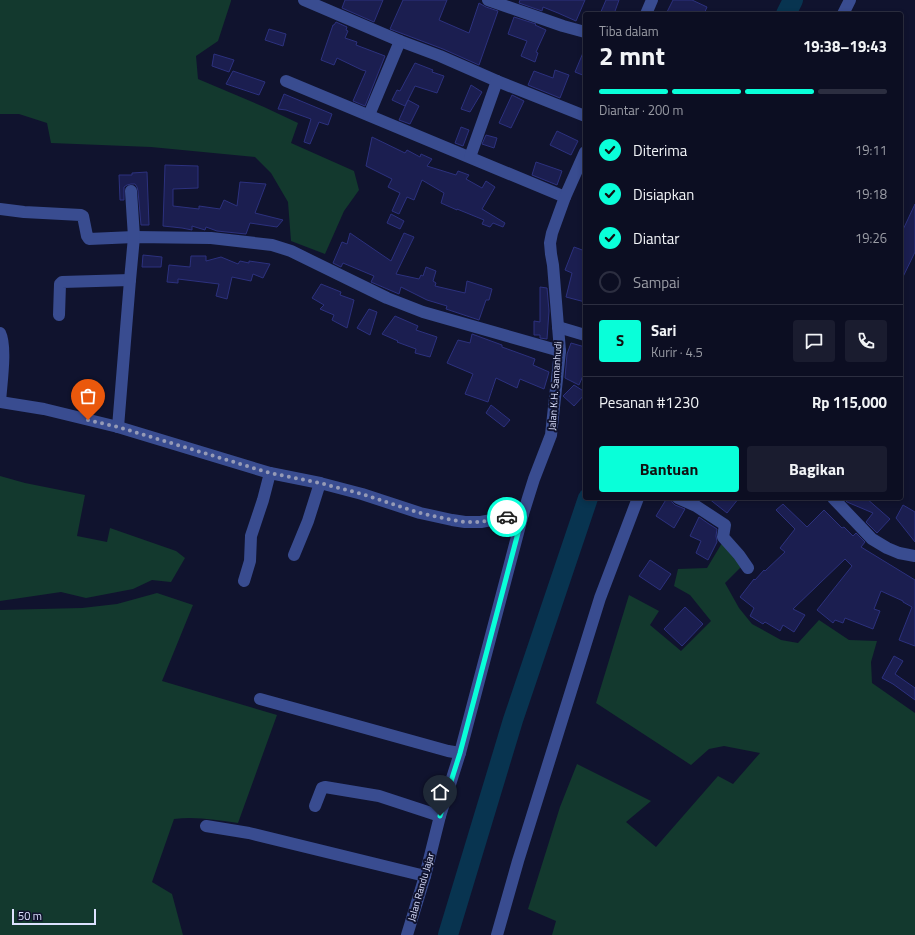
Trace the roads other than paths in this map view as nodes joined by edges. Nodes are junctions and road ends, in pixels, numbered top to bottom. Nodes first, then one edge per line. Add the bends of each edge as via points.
1 (304, 0) edge
2 (488, 0) edge
3 (652, 0) edge
4 (850, 0) edge
5 (647, 12) edge
6 (844, 12) edge
7 (583, 31) edge
8 (400, 41) junction
9 (286, 81) dead end
10 (497, 81) junction
11 (369, 115) junction
12 (583, 115) edge
13 (583, 156) edge
14 (470, 157) junction
15 (131, 191) dead end
16 (565, 197) junction
17 (0, 209) edge
18 (134, 237) junction
19 (130, 280) junction
20 (59, 315) dead end
21 (558, 327) junction
22 (0, 332) edge
23 (583, 334) edge
24 (560, 351) junction
25 (0, 402) edge
26 (118, 427) junction
27 (270, 473) junction
28 (320, 483) junction
29 (637, 500) edge
30 (682, 500) edge
31 (835, 500) edge
32 (523, 514) junction
33 (294, 555) dead end
34 (915, 556) edge
35 (748, 568) dead end
36 (244, 580) dead end
37 (260, 699) dead end
38 (460, 753) junction
39 (315, 806) dead end
40 (432, 814) junction
41 (206, 826) dead end
42 (426, 876) junction
43 (407, 935) edge
44 (497, 935) edge

1 - 8 street
2 - 7 street
3 - 5 street
4 - 6 street
8 - 10 street
8 - 11 street
9 - 11 street
10 - 12 street
10 - 14 street
11 - 14 street
13 - 16 street, Jalan K.H. Samanhudi
14 - 16 street
15 - 18 street
16 - 21 street, Jalan K.H. Samanhudi via 550,243
17 - 18 street via 83,216 89,239
18 - 19 street
18 - 24 street via 211,238 280,247 387,298 416,309
19 - 20 street via 62,282
19 - 26 street
21 - 23 street
21 - 24 street, Jalan K.H. Samanhudi
22 - 25 street via 3,351
24 - 32 street, Jalan K.H. Samanhudi via 551,435
25 - 26 street via 44,409
26 - 27 street
27 - 28 street
27 - 36 street via 251,536 250,561
28 - 32 street via 459,522 481,522
28 - 33 street
29 - 44 street via 600,598
30 - 35 street via 725,525 723,537
31 - 34 street via 872,539 899,553
32 - 38 street, Jalan Randu Jajar
37 - 38 street
38 - 40 street, Jalan Randu Jajar
39 - 40 street via 322,788 326,787 379,796
40 - 42 street, Jalan Randu Jajar
41 - 42 street via 249,833
42 - 43 street, Jalan Randu Jajar

